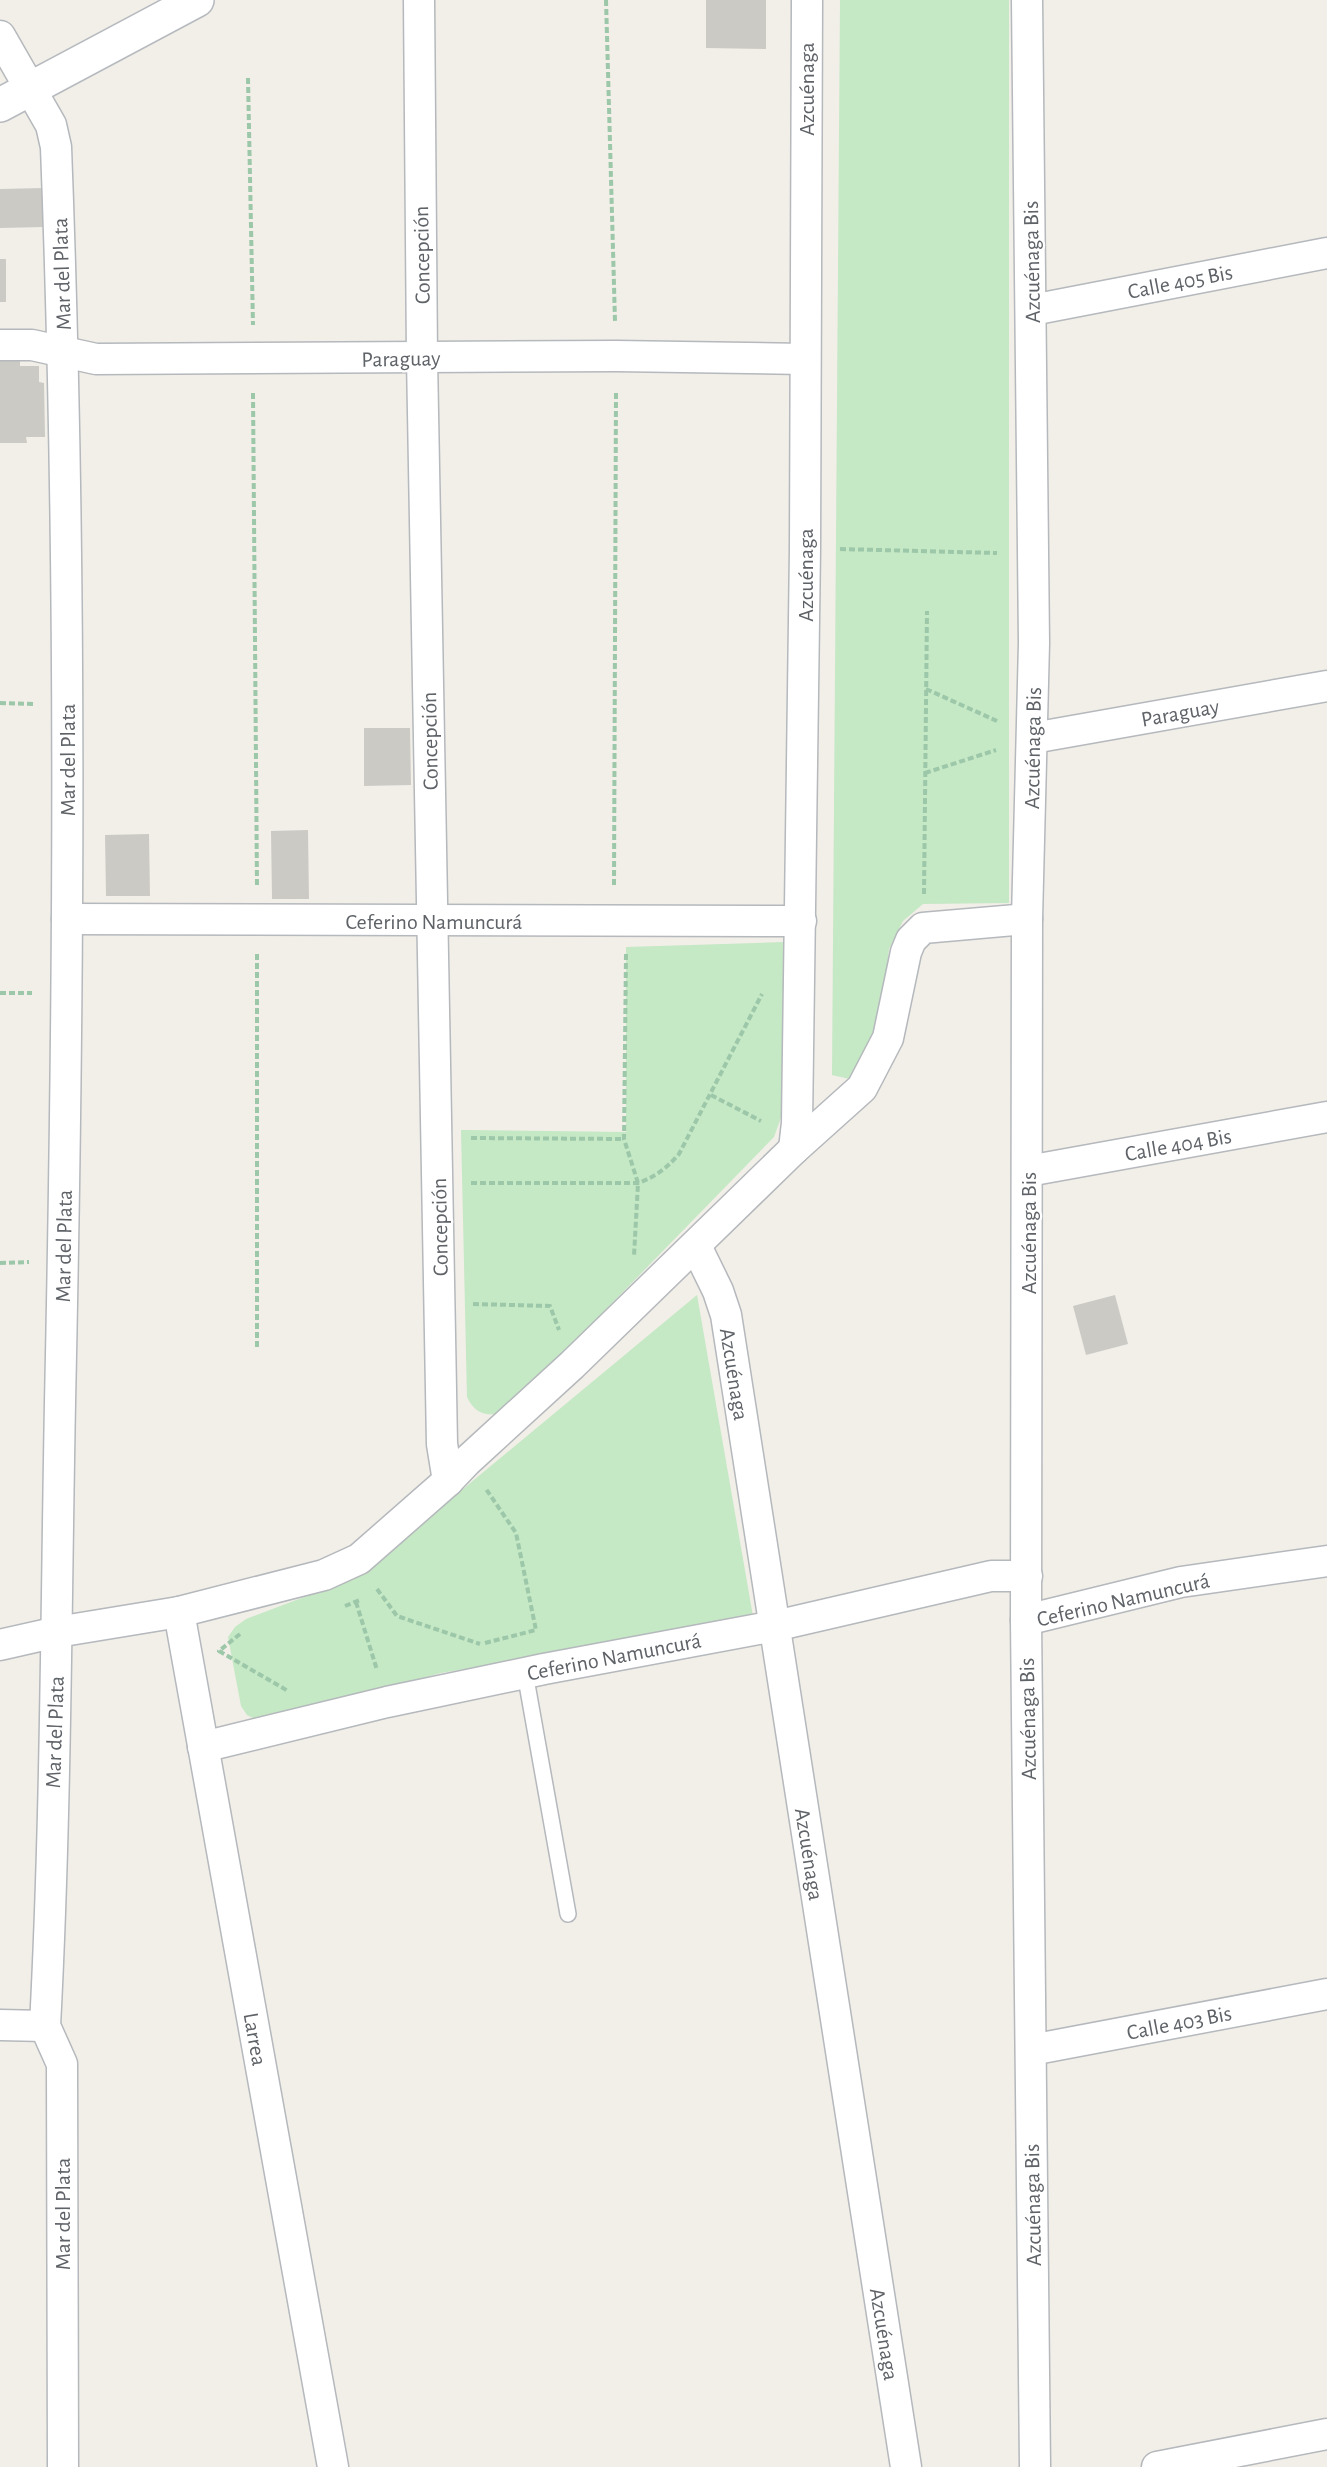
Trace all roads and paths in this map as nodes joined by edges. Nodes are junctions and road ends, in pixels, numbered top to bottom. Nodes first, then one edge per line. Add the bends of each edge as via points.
1 (197, 0) edge
2 (419, 0) edge
3 (606, 0) edge
4 (807, 0) edge
5 (1027, 0) edge
6 (0, 36) edge
7 (248, 78) dead end
8 (31, 88) junction
9 (0, 105) edge
10 (1327, 253) edge
11 (1032, 310) junction
12 (0, 345) edge
13 (64, 351) junction
14 (616, 356) junction
15 (422, 358) junction
16 (804, 359) junction
17 (253, 360) junction
18 (805, 548) junction
19 (1034, 554) junction
20 (927, 611) dead end
21 (1327, 686) edge
22 (926, 688) junction
23 (1033, 738) junction
24 (925, 773) junction
25 (67, 919) junction
26 (257, 919) junction
27 (1027, 919) junction
28 (432, 921) junction
29 (620, 921) junction
30 (801, 921) junction
31 (923, 928) junction
32 (762, 994) dead end
33 (711, 1095) junction
34 (1327, 1117) edge
35 (796, 1136) junction
36 (437, 1138) junction
37 (624, 1139) junction
38 (1028, 1171) junction
39 (438, 1183) junction
40 (638, 1183) junction
41 (696, 1246) junction
42 (441, 1303) junction
43 (631, 1308) junction
44 (258, 1349) dead end
45 (572, 1365) junction
46 (448, 1481) junction
47 (477, 1496) dead end
48 (1327, 1561) edge
49 (1027, 1576) junction
50 (386, 1581) dead end
51 (377, 1589) junction
52 (370, 1593) dead end
53 (363, 1598) dead end
54 (356, 1602) junction
55 (339, 1608) dead end
56 (179, 1612) junction
57 (1026, 1620) junction
58 (775, 1626) junction
59 (57, 1632) junction
60 (243, 1632) dead end
61 (480, 1644) junction
62 (0, 1645) edge
63 (468, 1647) dead end
64 (388, 1667) dead end
65 (377, 1670) junction
66 (366, 1672) dead end
67 (525, 1673) junction
68 (300, 1688) dead end
69 (387, 1702) junction
70 (203, 1748) junction
71 (568, 1914) dead end
72 (1327, 1994) edge
73 (0, 2025) edge
74 (45, 2026) junction
75 (1031, 2050) junction
76 (1327, 2434) edge
77 (63, 2467) edge
78 (333, 2467) edge
79 (906, 2467) edge
80 (1035, 2467) edge
81 (1157, 2467) edge

1 - 8 main road
2 - 15 street, Concepción
3 - 14 path
4 - 16 street, Azcuénaga
5 - 11 street, Azcuénaga Bis
6 - 8 street, Mar del Plata
7 - 17 path
8 - 9 main road
8 - 13 street, Mar del Plata via 51,125 56,147
10 - 11 street, Calle 405 Bis
11 - 19 street, Azcuénaga Bis
12 - 13 street, Paraguay
13 - 17 street, Paraguay via 96,359
13 - 25 street, Mar del Plata
14 - 15 street, Paraguay
14 - 16 street, Paraguay
14 - 29 path
15 - 17 street, Paraguay
15 - 28 street, Concepción
16 - 18 street, Azcuénaga
17 - 26 path
18 - 19 path
18 - 30 street, Azcuénaga
19 - 23 street, Azcuénaga Bis
20 - 22 path
21 - 23 street, Paraguay
22 - 23 path
22 - 24 path
23 - 24 path
23 - 27 street, Azcuénaga Bis
24 - 31 path
25 - 26 street, Ceferino Namuncurá
25 - 59 street, Mar del Plata
26 - 28 street, Ceferino Namuncurá
26 - 44 path
27 - 31 street
27 - 38 street, Azcuénaga Bis
28 - 29 street, Ceferino Namuncurá
28 - 36 street, Concepción
29 - 30 street, Ceferino Namuncurá
29 - 37 path
30 - 35 street, Azcuénaga
31 - 35 street via 906,952 888,1038 862,1088
32 - 33 path
33 - 35 path
33 - 40 path via 679,1154 668,1167
34 - 38 street, Calle 404 Bis
35 - 41 street
36 - 37 path
36 - 39 street, Concepción
37 - 40 path
38 - 49 street, Azcuénaga Bis
39 - 40 path
39 - 42 street, Concepción
40 - 43 path
41 - 43 street
41 - 58 street, Azcuénaga via 726,1315
42 - 45 path via 550,1306
42 - 46 street, Concepción via 442,1444
43 - 45 street
45 - 46 street
46 - 56 street via 359,1559 324,1575
47 - 61 path via 485,1488 516,1533 536,1630
48 - 57 street, Ceferino Namuncurá via 1181,1582
49 - 57 street, Azcuénaga Bis
49 - 58 street, Ceferino Namuncurá via 991,1576
50 - 51 path
51 - 52 path
51 - 61 path via 397,1616
53 - 54 path
54 - 55 path
54 - 65 path
56 - 59 street
56 - 70 street, Larrea
57 - 75 street, Azcuénaga Bis
58 - 67 street, Ceferino Namuncurá
58 - 79 street, Azcuénaga
59 - 62 street
59 - 74 street, Mar del Plata
60 - 68 path via 219,1651 288,1691
61 - 63 path
64 - 65 path
65 - 66 path
65 - 69 path
67 - 69 street, Ceferino Namuncurá
67 - 71 lane
69 - 70 street, Ceferino Namuncurá
70 - 78 street, Larrea
72 - 75 street, Calle 403 Bis
73 - 74 street
74 - 77 street, Mar del Plata via 62,2064
75 - 80 street, Azcuénaga Bis
76 - 81 street

